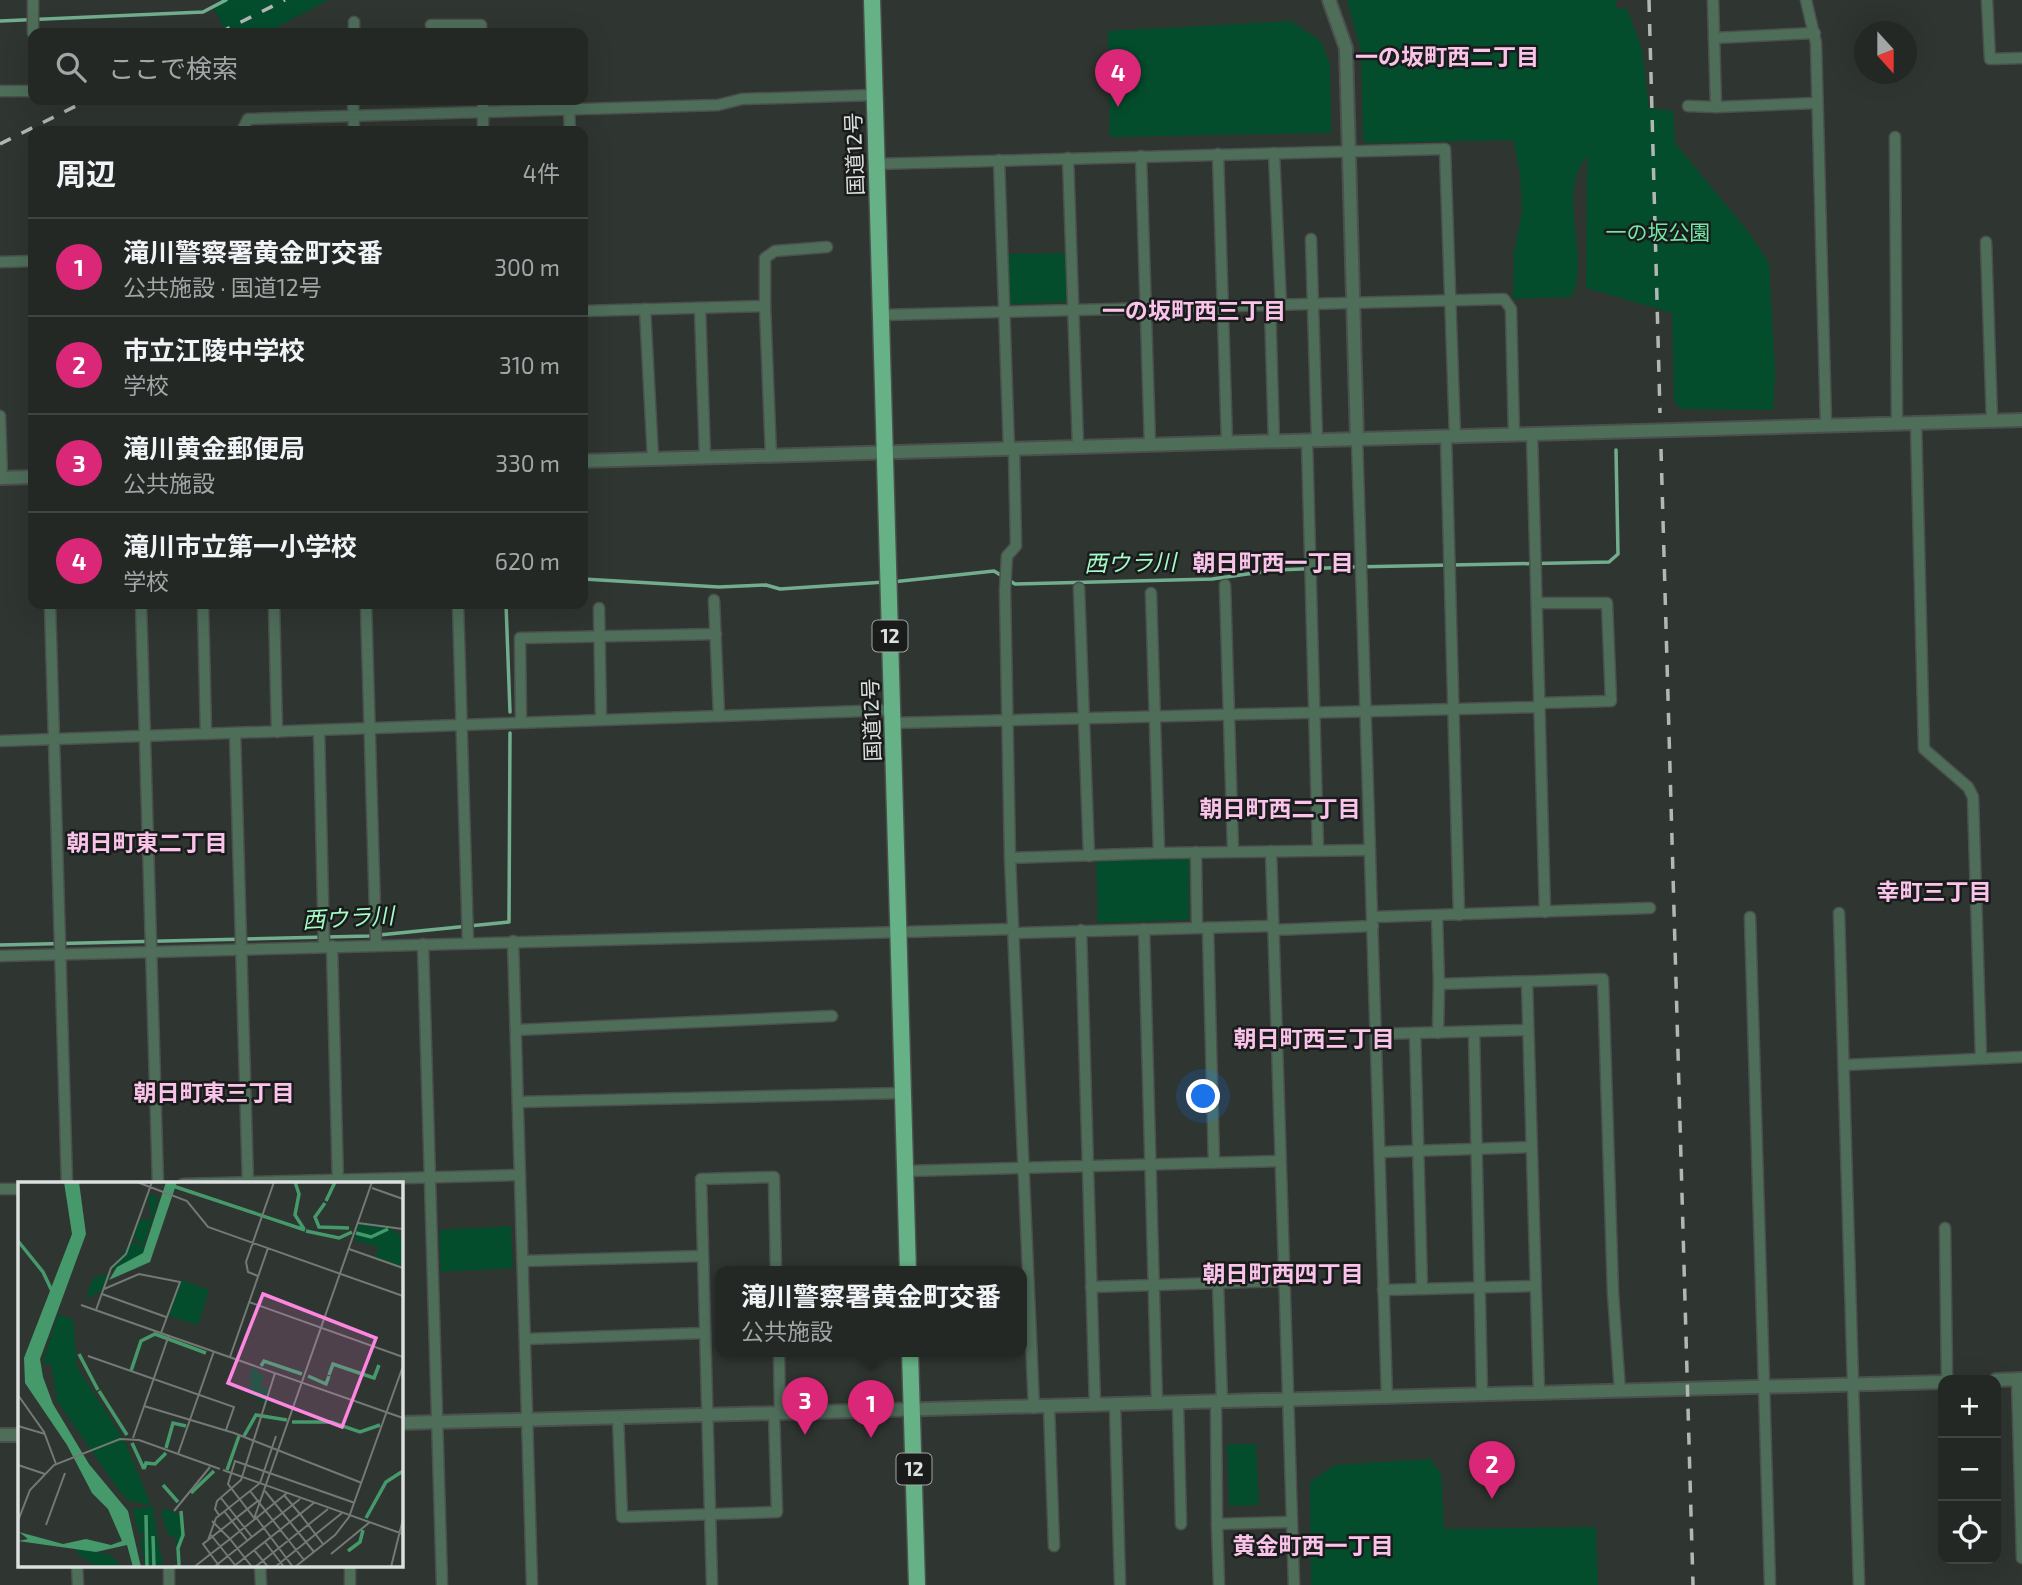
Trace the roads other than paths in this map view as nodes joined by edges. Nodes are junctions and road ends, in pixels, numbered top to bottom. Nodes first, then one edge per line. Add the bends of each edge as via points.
1 (33, 0) edge
2 (872, 0) edge
3 (1329, 0) edge
4 (1713, 0) edge
5 (1806, 0) edge
6 (1987, 0) edge
7 (431, 25) dead end
8 (33, 28) edge
9 (481, 28) edge
10 (1815, 33) junction
11 (1714, 38) junction
12 (2022, 58) edge
13 (0, 91) edge
14 (28, 92) edge
15 (875, 95) junction
16 (1816, 103) junction
17 (353, 105) edge
18 (483, 105) edge
19 (1688, 106) dead end
20 (1716, 107) junction
21 (569, 110) junction
22 (483, 113) junction
23 (353, 117) junction
24 (244, 126) edge
25 (354, 126) edge
26 (483, 126) edge
27 (570, 126) edge
28 (1895, 136) dead end
29 (1351, 151) junction
30 (1274, 153) junction
31 (1218, 154) junction
32 (1141, 156) junction
33 (1068, 158) junction
34 (999, 160) junction
35 (876, 164) junction
36 (1311, 239) dead end
37 (1986, 242) dead end
38 (827, 247) dead end
39 (28, 261) edge
40 (0, 262) edge
41 (1452, 300) junction
42 (1354, 302) junction
43 (1315, 304) junction
44 (1275, 305) junction
45 (765, 306) junction
46 (1220, 306) junction
47 (700, 308) junction
48 (645, 309) junction
49 (1145, 309) junction
50 (1074, 310) junction
51 (588, 311) edge
52 (1004, 312) junction
53 (881, 315) junction
54 (0, 415) edge
55 (2022, 420) edge
56 (1992, 421) junction
57 (1916, 423) junction
58 (1897, 424) junction
59 (1826, 425) junction
60 (1532, 434) junction
61 (1514, 435) junction
62 (1451, 437) junction
63 (1357, 439) junction
64 (1312, 441) junction
65 (1274, 442) junction
66 (1227, 443) junction
67 (1150, 445) junction
68 (1078, 447) junction
69 (1012, 449) junction
70 (885, 453) junction
71 (771, 456) junction
72 (705, 458) junction
73 (653, 459) junction
74 (588, 461) edge
75 (28, 477) edge
76 (1, 478) edge
77 (1225, 585) dead end
78 (1079, 588) dead end
79 (1151, 593) dead end
80 (714, 600) dead end
81 (1537, 603) junction
82 (599, 608) dead end
83 (50, 609) edge
84 (141, 609) edge
85 (203, 609) edge
86 (274, 609) edge
87 (366, 609) edge
88 (458, 609) edge
89 (716, 634) junction
90 (600, 636) junction
91 (1539, 705) junction
92 (1366, 711) junction
93 (1453, 711) junction
94 (1313, 712) junction
95 (1227, 714) junction
96 (719, 716) junction
97 (892, 716) junction
98 (1154, 716) junction
99 (1082, 718) junction
100 (601, 719) junction
101 (1007, 720) junction
102 (521, 722) junction
103 (461, 725) junction
104 (371, 728) junction
105 (319, 730) junction
106 (277, 732) junction
107 (235, 733) junction
108 (206, 734) junction
109 (144, 736) junction
110 (54, 740) junction
111 (0, 741) edge
112 (1233, 850) junction
113 (1318, 850) junction
114 (1370, 850) junction
115 (1271, 851) junction
116 (1196, 852) junction
117 (1159, 853) junction
118 (1089, 856) junction
119 (1010, 859) junction
120 (1650, 908) dead end
121 (1545, 912) junction
122 (1839, 913) dead end
123 (1459, 915) junction
124 (1437, 916) junction
125 (1750, 917) dead end
126 (1373, 921) junction
127 (1203, 928) junction
128 (1273, 928) junction
129 (1144, 929) junction
130 (1081, 930) junction
131 (900, 931) junction
132 (1013, 931) junction
133 (513, 941) junction
134 (468, 942) junction
135 (423, 944) junction
136 (376, 945) junction
137 (328, 946) junction
138 (240, 949) junction
139 (152, 951) junction
140 (60, 954) junction
141 (0, 956) edge
142 (1527, 982) junction
143 (1439, 984) junction
144 (832, 1016) dead end
145 (516, 1030) junction
146 (1528, 1030) junction
147 (1474, 1032) junction
148 (1415, 1033) junction
149 (1438, 1033) junction
150 (1377, 1034) junction
151 (2022, 1057) edge
152 (1981, 1058) junction
153 (1844, 1065) junction
154 (904, 1093) junction
155 (518, 1102) junction
156 (1530, 1147) junction
157 (1474, 1149) junction
158 (1418, 1150) junction
159 (1381, 1152) junction
160 (1280, 1161) junction
161 (1214, 1163) junction
162 (1151, 1165) junction
163 (1087, 1166) junction
164 (1024, 1167) junction
165 (905, 1171) junction
166 (520, 1175) junction
167 (428, 1177) junction
168 (67, 1182) edge
169 (159, 1182) edge
170 (248, 1182) edge
171 (338, 1182) edge
172 (0, 1189) edge
173 (18, 1189) edge
174 (1945, 1228) dead end
175 (702, 1256) junction
176 (523, 1261) junction
177 (776, 1266) edge
178 (908, 1266) edge
179 (1283, 1281) junction
180 (1218, 1283) junction
181 (1154, 1286) junction
182 (1535, 1286) junction
183 (1091, 1287) junction
184 (1479, 1287) junction
185 (1422, 1289) junction
186 (1383, 1290) junction
187 (705, 1333) junction
188 (525, 1339) junction
189 (779, 1357) edge
190 (910, 1357) edge
191 (1945, 1375) edge
192 (2019, 1379) edge
193 (2001, 1380) edge
194 (1938, 1381) edge
195 (1855, 1385) junction
196 (1764, 1387) junction
197 (1620, 1391) junction
198 (1539, 1393) junction
199 (1482, 1395) junction
200 (1387, 1398) junction
201 (1287, 1401) junction
202 (1219, 1402) junction
203 (1157, 1404) junction
204 (1178, 1404) junction
205 (1095, 1406) junction
206 (1115, 1406) junction
207 (1049, 1407) junction
208 (1034, 1408) junction
209 (912, 1409) junction
210 (777, 1413) junction
211 (707, 1415) junction
212 (618, 1417) junction
213 (527, 1420) junction
214 (437, 1422) junction
215 (402, 1423) edge
216 (0, 1435) edge
217 (18, 1435) edge
218 (710, 1514) junction
219 (1291, 1522) junction
220 (1181, 1524) dead end
221 (1217, 1524) junction
222 (1054, 1546) dead end
223 (2022, 1558) edge
224 (442, 1585) edge
225 (532, 1585) edge
226 (712, 1585) edge
227 (917, 1585) edge
228 (1119, 1585) edge
229 (1219, 1585) edge
230 (1294, 1585) edge
231 (1770, 1585) edge
232 (1859, 1585) edge

1 - 8 street
2 - 15 highway, 国道12号 / 12
3 - 29 street via 1346,48
4 - 11 street
5 - 10 street
6 - 12 street via 1990,60
7 - 9 street
10 - 11 street
10 - 16 street
11 - 20 street
13 - 14 street
15 - 21 street
15 - 35 highway, 国道12号 / 12
16 - 20 street
16 - 59 street
17 - 23 street
18 - 22 street
19 - 20 street
21 - 22 street
21 - 27 street
22 - 23 street
22 - 26 street
23 - 24 street via 248,119
23 - 25 street
28 - 58 street
29 - 30 street
29 - 41 street via 1445,149
29 - 42 street
30 - 31 street
30 - 44 street
31 - 32 street
31 - 46 street
32 - 33 street
32 - 49 street
33 - 34 street
33 - 50 street
34 - 35 street
34 - 52 street
35 - 53 highway, 国道12号 / 12
36 - 43 street
37 - 56 street
38 - 45 street via 775,251 765,258
39 - 40 street
41 - 42 street
41 - 61 street via 1508,302
41 - 62 street
42 - 43 street
42 - 63 street
43 - 44 street
43 - 64 street
44 - 46 street
44 - 65 street
45 - 47 street
45 - 71 street
46 - 49 street
46 - 66 street
47 - 48 street
47 - 72 street
48 - 51 street
48 - 73 street
49 - 50 street
49 - 67 street
50 - 52 street
50 - 68 street
52 - 53 street
52 - 69 street
53 - 70 highway, 国道12号 / 12
54 - 76 street
55 - 56 street
56 - 57 street
57 - 58 street
57 - 152 street via 1924,749 1968,787 1973,797
58 - 59 street
59 - 60 street
60 - 61 street
60 - 81 street
61 - 62 street
62 - 63 street
62 - 93 street
63 - 64 street
63 - 92 street
64 - 65 street
64 - 94 street
65 - 66 street
66 - 67 street
67 - 68 street
68 - 69 street
69 - 70 street
69 - 101 street via 1016,546 1007,556 1005,590
70 - 71 street
70 - 97 highway, 国道12号 / 12
71 - 72 street
72 - 73 street
73 - 74 street
75 - 76 street
77 - 95 street
78 - 99 street
79 - 98 street
80 - 89 street
81 - 91 street
81 - 91 street via 1607,603 1611,701
82 - 90 street
83 - 110 street
84 - 109 street
85 - 108 street
86 - 106 street
87 - 104 street
88 - 103 street
89 - 90 street
89 - 96 street
90 - 100 street
90 - 102 street via 520,638
91 - 93 street
91 - 121 street
92 - 93 street
92 - 94 street
92 - 114 street
93 - 123 street
94 - 95 street
94 - 113 street
95 - 98 street
95 - 112 street
96 - 97 street
96 - 100 street
97 - 101 street
97 - 131 highway, 国道12号 / 12
98 - 99 street
98 - 117 street
99 - 101 street
99 - 118 street
100 - 102 street
101 - 119 street
102 - 103 street
103 - 104 street
103 - 134 street
104 - 105 street
104 - 136 street
105 - 106 street
105 - 137 street
106 - 107 street
107 - 108 street
107 - 138 street
108 - 109 street
109 - 110 street
109 - 139 street
110 - 111 street
110 - 140 street
112 - 115 street
112 - 116 street
113 - 114 street
113 - 115 street
114 - 126 street
115 - 128 street
116 - 117 street
116 - 127 street
117 - 118 street
118 - 119 street
119 - 132 street
120 - 121 street
121 - 123 street
122 - 153 street
123 - 124 street
124 - 126 street
124 - 143 street
125 - 196 street
126 - 128 street
126 - 150 street
127 - 128 street
127 - 129 street
127 - 161 street
128 - 160 street
129 - 130 street
129 - 162 street
130 - 132 street
130 - 163 street
131 - 132 street
131 - 133 street
131 - 154 highway, 国道12号 / 12
132 - 164 street
133 - 134 street
133 - 145 street
134 - 135 street
135 - 136 street
135 - 167 street
136 - 137 street
137 - 138 street
137 - 171 street
138 - 139 street
138 - 170 street
139 - 140 street
139 - 169 street
140 - 141 street
140 - 168 street
142 - 143 street
142 - 146 street
142 - 197 street via 1603,979
143 - 149 street
144 - 145 street
145 - 155 street
146 - 147 street
146 - 156 street
147 - 149 street
147 - 157 street
148 - 149 street
148 - 150 street
148 - 158 street
150 - 159 street
151 - 152 street
152 - 153 street
153 - 195 street
154 - 155 street
154 - 165 highway, 国道12号 / 12
155 - 166 street
156 - 157 street
156 - 182 street
157 - 158 street
157 - 184 street
158 - 159 street
158 - 185 street
159 - 186 street
160 - 161 street
160 - 179 street
161 - 162 street
162 - 163 street
162 - 181 street
163 - 164 street
163 - 183 street
164 - 165 street
164 - 208 street
165 - 178 highway, 国道12号 / 12
166 - 167 street
166 - 176 street
167 - 171 street
167 - 214 street
172 - 173 street
174 - 191 street
175 - 176 street
175 - 177 street via 701,1179 774,1177
175 - 187 street
176 - 188 street
179 - 180 street
179 - 201 street
180 - 181 street
180 - 202 street
181 - 183 street
181 - 203 street
182 - 184 street
182 - 198 street
183 - 205 street
184 - 185 street
184 - 199 street
185 - 186 street
186 - 200 street
187 - 188 street
187 - 211 street
188 - 213 street
189 - 210 street
190 - 209 highway, 12
192 - 193 street
192 - 223 street
194 - 195 street
195 - 196 street
195 - 232 street
196 - 197 street
196 - 231 street
197 - 198 street
198 - 199 street
199 - 200 street
200 - 201 street
201 - 202 street
201 - 219 street
202 - 204 street
202 - 221 street
203 - 204 street
203 - 206 street
204 - 220 street
205 - 206 street
205 - 207 street
206 - 228 street
207 - 208 street
207 - 222 street
208 - 209 street
209 - 210 street
209 - 227 highway, 12
210 - 211 street
210 - 218 street via 777,1512
211 - 212 street
211 - 218 street
212 - 213 street
212 - 218 street via 622,1517
213 - 214 street
213 - 225 street
214 - 215 street
214 - 224 street
216 - 217 street
218 - 226 street
219 - 221 street
219 - 230 street
221 - 229 street

